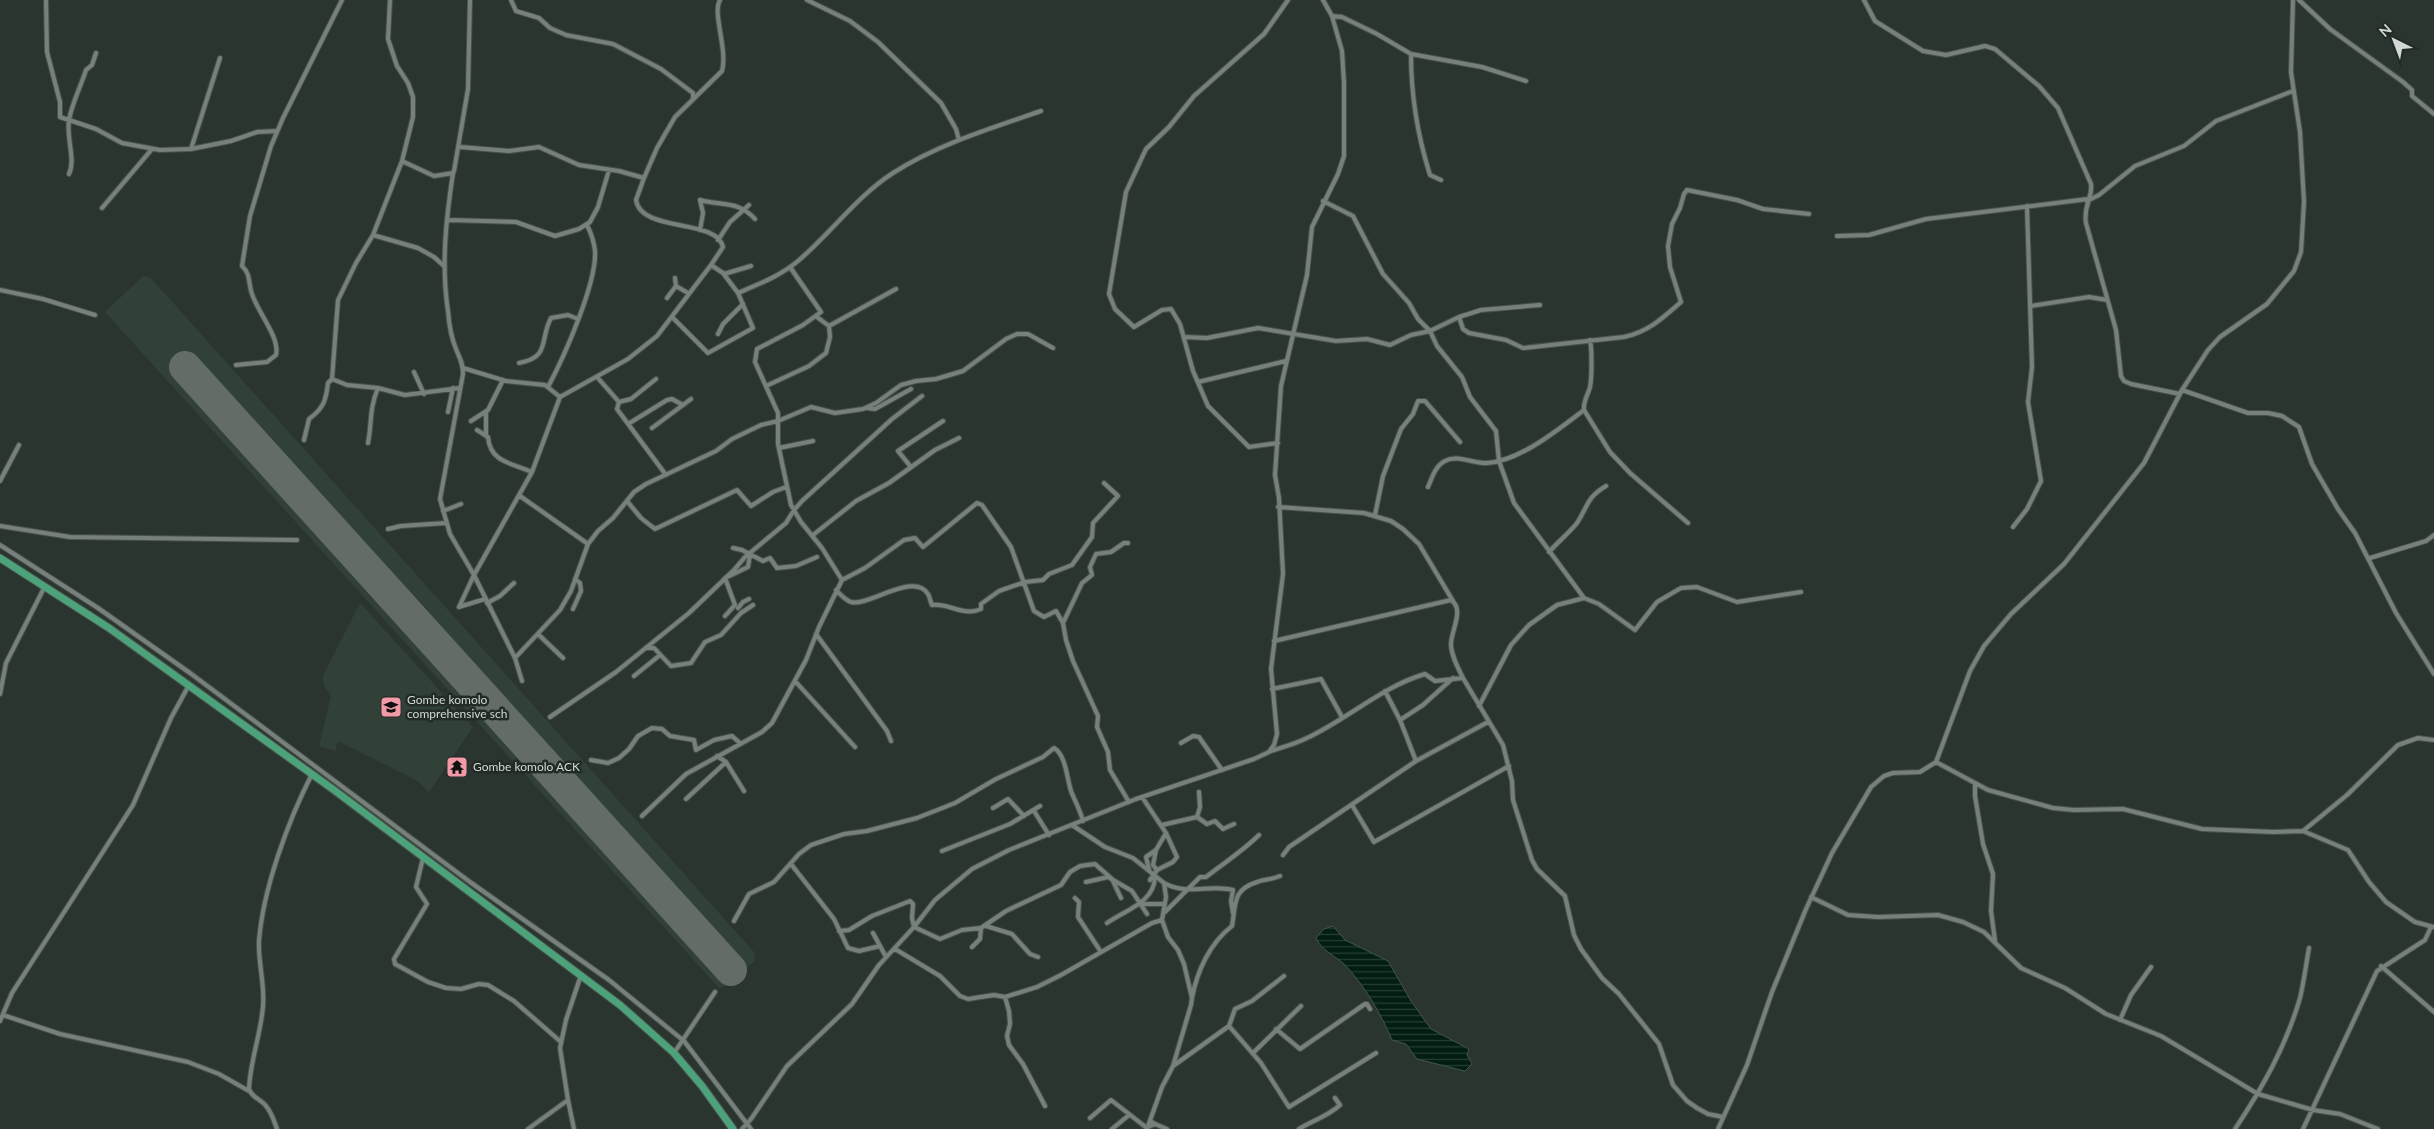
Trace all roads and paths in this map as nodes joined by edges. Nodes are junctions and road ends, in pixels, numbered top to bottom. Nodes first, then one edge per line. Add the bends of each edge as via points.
1 (46, 0) edge
2 (342, 0) edge
3 (390, 0) edge
4 (470, 0) edge
5 (511, 0) edge
6 (720, 0) edge
7 (807, 0) edge
8 (1288, 0) edge
9 (1323, 0) edge
10 (1864, 0) edge
11 (2293, 0) edge
12 (2299, 0) edge
13 (1332, 16) junction
14 (96, 53) dead end
15 (1411, 54) junction
16 (220, 58) dead end
17 (1526, 81) dead end
18 (2293, 92) junction
19 (693, 98) junction
20 (1041, 111) dead end
21 (2434, 114) edge
22 (69, 119) junction
23 (277, 132) junction
24 (959, 140) junction
25 (460, 147) junction
26 (152, 149) junction
27 (191, 149) junction
28 (402, 161) junction
29 (609, 170) junction
30 (453, 173) junction
31 (69, 174) dead end
32 (644, 178) junction
33 (1441, 180) dead end
34 (2088, 200) junction
35 (1323, 201) junction
36 (750, 205) dead end
37 (2027, 206) junction
38 (102, 208) dead end
39 (743, 210) junction
40 (1809, 214) dead end
41 (755, 219) dead end
42 (448, 220) junction
43 (586, 225) junction
44 (700, 230) junction
45 (373, 235) junction
46 (1837, 236) dead end
47 (718, 240) junction
48 (711, 265) junction
49 (444, 266) junction
50 (751, 266) dead end
51 (790, 267) junction
52 (724, 274) junction
53 (674, 278) dead end
54 (676, 286) junction
55 (896, 289) dead end
56 (0, 290) edge
57 (688, 293) junction
58 (738, 293) junction
59 (667, 298) dead end
60 (2107, 300) junction
61 (743, 304) junction
62 (1540, 304) dead end
63 (2031, 306) junction
64 (95, 315) dead end
65 (672, 317) junction
66 (817, 317) junction
67 (1459, 317) junction
68 (578, 319) junction
69 (829, 326) junction
70 (1430, 331) junction
71 (1293, 332) junction
72 (718, 334) dead end
73 (1184, 337) junction
74 (1590, 340) junction
75 (1053, 348) dead end
76 (1286, 361) junction
77 (519, 363) dead end
78 (236, 365) dead end
79 (463, 368) junction
80 (414, 372) dead end
81 (596, 377) junction
82 (332, 379) junction
83 (656, 379) dead end
84 (503, 380) junction
85 (1198, 382) junction
86 (766, 386) junction
87 (548, 387) junction
88 (378, 388) junction
89 (453, 388) junction
90 (460, 388) junction
91 (911, 389) dead end
92 (2181, 392) junction
93 (424, 394) junction
94 (560, 396) junction
95 (922, 396) dead end
96 (691, 399) dead end
97 (619, 402) junction
98 (683, 405) junction
99 (867, 408) junction
100 (1584, 410) junction
101 (448, 412) dead end
102 (486, 412) junction
103 (471, 421) dead end
104 (778, 421) junction
105 (943, 421) dead end
106 (628, 424) junction
107 (652, 428) dead end
108 (477, 430) dead end
109 (486, 436) junction
110 (959, 438) dead end
111 (304, 440) dead end
112 (813, 441) dead end
113 (1460, 442) dead end
114 (368, 443) dead end
115 (1278, 443) junction
116 (19, 445) dead end
117 (779, 448) junction
118 (1499, 461) junction
119 (910, 467) junction
120 (532, 472) junction
121 (666, 475) junction
122 (0, 480) edge
123 (1104, 483) dead end
124 (786, 486) junction
125 (1606, 486) dead end
126 (1428, 487) dead end
127 (520, 496) junction
128 (627, 501) junction
129 (461, 504) dead end
130 (1278, 507) junction
131 (794, 510) junction
132 (443, 511) junction
133 (1375, 515) junction
134 (446, 523) junction
135 (1688, 523) dead end
136 (0, 526) edge
137 (2014, 527) dead end
138 (388, 529) dead end
139 (813, 535) junction
140 (2434, 536) edge
141 (297, 540) dead end
142 (1128, 543) dead end
143 (588, 544) junction
144 (0, 545) edge
145 (733, 548) dead end
146 (1548, 552) junction
147 (750, 554) junction
148 (817, 557) dead end
149 (0, 558) edge
150 (2370, 558) junction
151 (474, 575) junction
152 (726, 578) junction
153 (575, 579) junction
154 (842, 580) junction
155 (1025, 582) junction
156 (514, 583) dead end
157 (45, 586) junction
158 (836, 590) junction
159 (1801, 592) dead end
160 (1584, 598) junction
161 (749, 599) dead end
162 (486, 601) junction
163 (1453, 601) junction
164 (753, 605) dead end
165 (737, 606) junction
166 (574, 609) dead end
167 (741, 613) junction
168 (725, 616) dead end
169 (1063, 623) junction
170 (816, 634) junction
171 (539, 635) junction
172 (1274, 641) junction
173 (645, 650) junction
174 (660, 656) junction
175 (516, 658) junction
176 (563, 658) dead end
177 (2434, 674) edge
178 (634, 676) dead end
179 (1453, 678) junction
180 (1463, 678) junction
181 (522, 681) dead end
182 (794, 681) junction
183 (189, 685) junction
184 (1272, 690) junction
185 (1385, 691) junction
186 (0, 694) edge
187 (1479, 706) junction
188 (550, 717) dead end
189 (1342, 718) junction
190 (1400, 720) junction
191 (1488, 722) junction
192 (2434, 740) edge
193 (892, 741) dead end
194 (740, 743) junction
195 (1181, 743) dead end
196 (855, 747) dead end
197 (1269, 752) junction
198 (717, 756) junction
199 (591, 760) dead end
200 (1416, 761) junction
201 (726, 762) junction
202 (1936, 762) junction
203 (1510, 766) junction
204 (1222, 770) junction
205 (312, 774) junction
206 (1975, 784) junction
207 (744, 791) dead end
208 (1199, 792) dead end
209 (1142, 797) junction
210 (686, 799) dead end
211 (1129, 802) junction
212 (1352, 804) junction
213 (1040, 806) dead end
214 (994, 808) dead end
215 (1034, 810) junction
216 (642, 816) dead end
217 (1024, 816) junction
218 (1197, 817) junction
219 (1083, 821) junction
220 (1234, 824) dead end
221 (1072, 825) junction
222 (1162, 825) junction
223 (2303, 831) junction
224 (1166, 833) junction
225 (1048, 835) junction
226 (1259, 835) dead end
227 (1156, 850) junction
228 (942, 852) dead end
229 (1283, 855) dead end
230 (423, 856) junction
231 (791, 864) junction
232 (1149, 869) junction
233 (1157, 870) junction
234 (1280, 876) dead end
235 (1153, 878) junction
236 (1112, 879) junction
237 (1086, 882) dead end
238 (1164, 883) junction
239 (1187, 891) junction
240 (1811, 897) junction
241 (1076, 898) dead end
242 (1121, 898) dead end
243 (1140, 904) junction
244 (1164, 904) junction
245 (1165, 912) junction
246 (1147, 914) dead end
247 (1234, 916) junction
248 (1162, 920) junction
249 (734, 921) dead end
250 (1107, 923) dead end
251 (914, 927) junction
252 (984, 927) junction
253 (2433, 927) edge
254 (839, 932) junction
255 (873, 933) dead end
256 (1996, 944) junction
257 (880, 946) junction
258 (972, 947) dead end
259 (2309, 948) dead end
260 (895, 949) junction
261 (1101, 952) junction
262 (1038, 957) dead end
263 (886, 958) junction
264 (2381, 966) junction
265 (2151, 967) dead end
266 (580, 975) junction
267 (1284, 976) dead end
268 (715, 992) dead end
269 (1005, 997) junction
270 (1192, 998) junction
271 (1301, 1006) dead end
272 (1370, 1009) dead end
273 (2434, 1012) edge
274 (3, 1015) junction
275 (2120, 1020) junction
276 (0, 1021) edge
277 (1229, 1026) junction
278 (1276, 1029) junction
279 (684, 1041) junction
280 (561, 1042) junction
281 (674, 1053) junction
282 (1253, 1053) junction
283 (1376, 1053) dead end
284 (1174, 1066) junction
285 (249, 1092) junction
286 (2258, 1094) junction
287 (1335, 1098) dead end
288 (568, 1100) junction
289 (1045, 1106) dead end
290 (2313, 1110) junction
291 (1129, 1115) junction
292 (1723, 1117) junction
293 (1090, 1118) dead end
294 (1150, 1121) junction
295 (748, 1124) junction
296 (1155, 1124) junction
297 (1147, 1128) edge
298 (277, 1129) edge
299 (528, 1129) edge
300 (574, 1129) edge
301 (733, 1129) edge
302 (742, 1129) edge
303 (751, 1129) edge
304 (1112, 1129) edge
305 (1167, 1129) edge
306 (1299, 1129) edge
307 (1718, 1129) edge
308 (2236, 1129) edge
309 (2303, 1129) edge
310 (2378, 1129) edge

1 - 22 street via 50,69 60,102 60,117
2 - 23 street
3 - 28 street via 390,49 408,83 413,106
4 - 25 street via 468,89
5 - 19 street via 516,11 539,18 550,28 566,35 613,44 648,62 693,93
6 - 19 street via 717,8 724,51 722,71
7 - 24 street via 850,21 878,42 941,103
8 - 73 street via 1264,34 1194,96 1169,127 1151,142 1126,192 1110,299 1115,309 1134,327 1162,310 1172,308
9 - 13 street
10 - 34 street via 1875,21 1923,51 1951,55 1988,46 2015,65 2058,108 2091,184
11 - 18 street
12 - 21 street via 2330,29 2412,90 2412,96
13 - 15 street via 1377,34
13 - 35 street via 1340,38 1344,73 1344,156
14 - 22 street via 92,65 86,70
15 - 17 street via 1482,67
15 - 33 street via 1411,73 1426,161 1430,175
16 - 27 street
18 - 34 street via 2216,121 2184,146 2135,166 2100,195
18 - 92 street via 2300,132 2304,202 2300,260 2290,279 2272,298 2220,337 2208,350
19 - 32 street via 668,126
20 - 24 street
22 - 26 street via 122,143
22 - 31 street via 69,148 73,165
23 - 27 street via 257,132
23 - 78 street via 250,216 242,266 248,271 251,292 276,342 277,351 267,362
24 - 51 street via 887,177
25 - 29 street via 509,151 539,147 579,165
25 - 30 street
26 - 27 street
26 - 38 street
28 - 30 street via 434,176
28 - 45 street
29 - 32 street
29 - 43 street via 598,207
30 - 42 street
32 - 44 street via 636,200 642,213 653,219
34 - 37 street
34 - 60 street via 2084,210 2086,223
35 - 70 street via 1352,216 1383,274
35 - 71 street via 1312,228 1307,275
36 - 39 street
37 - 46 street via 1926,219 1869,235
37 - 63 street
39 - 41 street
39 - 44 street via 728,202 715,204 700,200 703,213
39 - 47 street
40 - 74 street via 1763,209 1688,190 1672,224 1668,246 1670,267 1681,302 1640,333
42 - 43 street via 516,222 555,236
42 - 49 street
43 - 68 street via 595,252
44 - 47 street
45 - 49 street via 418,248
45 - 82 street via 338,300
47 - 48 street via 723,247
48 - 52 street
48 - 57 street
49 - 79 street via 451,331
50 - 52 street
51 - 58 street via 778,276
51 - 66 street via 817,304 821,312
52 - 58 street
53 - 54 street
54 - 57 street
54 - 59 street
55 - 69 street
56 - 64 street
57 - 65 street
58 - 61 street
60 - 63 street via 2089,297
60 - 92 street via 2116,330 2122,379 2131,384
61 - 65 street via 753,328 708,353
61 - 72 street via 723,324
62 - 67 street via 1478,310
63 - 137 street via 2032,367 2028,402 2041,481
65 - 81 street via 648,344
66 - 69 street
66 - 86 street via 757,349 755,362
67 - 70 street
67 - 74 street via 1463,329 1469,333 1506,340 1522,348
68 - 77 street via 568,315 551,318 546,326 542,350 531,360
68 - 87 street
69 - 86 street via 826,354 809,366
70 - 71 street via 1411,335 1390,345 1367,340 1336,341
70 - 118 street via 1437,346 1462,377 1475,405 1494,427
71 - 73 street via 1258,328 1207,338
71 - 76 street
73 - 85 street
74 - 100 street via 1590,387
75 - 99 street via 1028,334 1017,334 963,371 902,385
76 - 85 street
76 - 115 street via 1279,400
79 - 84 street
79 - 90 street
80 - 93 street
81 - 94 street
81 - 97 street
82 - 88 street via 346,386
82 - 111 street via 328,382 326,401 320,411 309,419
83 - 97 street via 632,399
84 - 87 street
84 - 102 street
85 - 115 street via 1208,406 1245,445
86 - 104 street via 778,413
87 - 94 street
88 - 93 street via 405,395
88 - 114 street via 369,422
89 - 90 street
89 - 93 street
89 - 101 street
90 - 132 street via 441,486
91 - 99 street via 874,409
92 - 150 street via 2248,413 2275,414 2295,423 2312,464
92 - 202 street via 2144,463 2064,564 2003,623 1980,652
94 - 120 street
95 - 131 street
96 - 98 street
97 - 106 street via 617,409
98 - 106 street via 667,400
98 - 107 street
99 - 104 street via 835,414 811,407
100 - 118 street via 1523,452
100 - 135 street via 1610,452
102 - 103 street
102 - 109 street
104 - 117 street
104 - 121 street via 761,424 716,451
105 - 119 street via 898,451
106 - 121 street
108 - 109 street
109 - 120 street via 493,456
110 - 119 street
112 - 117 street
113 - 133 street via 1425,401 1418,401 1401,429 1383,476
115 - 130 street via 1275,475
116 - 122 street
117 - 124 street
118 - 126 street via 1485,464 1446,461 1436,469
118 - 146 street via 1514,503
119 - 139 street via 856,501
120 - 127 street
121 - 128 street via 637,489
123 - 155 street via 1118,496 1093,523 1092,537 1074,563 1043,580
124 - 128 street via 750,506 737,490 655,529
124 - 131 street
125 - 146 street via 1587,501 1574,526
127 - 143 street
127 - 151 street
128 - 143 street
129 - 132 street
130 - 133 street
130 - 172 street via 1283,574
131 - 139 street
131 - 147 street via 786,523
132 - 134 street
133 - 163 street via 1391,521 1413,537
134 - 138 street
134 - 151 street
136 - 141 street via 70,537
139 - 154 street
140 - 150 street
142 - 169 street via 1111,552 1096,554 1090,567 1092,575 1082,583
143 - 153 street
144 - 279 street via 98,608 257,722 470,882 609,980
145 - 147 street
146 - 160 street
147 - 148 street via 763,561 770,558 777,568 796,566
147 - 152 street
147 - 152 street via 748,567
149 - 157 highway
150 - 177 street via 2399,618
151 - 162 street
151 - 162 street via 459,607
152 - 165 street
152 - 173 street
153 - 166 street via 581,590
153 - 171 street via 560,610
154 - 155 street via 904,540 914,538 924,547 977,503 982,505 1010,547
154 - 158 street
155 - 158 street via 999,591 972,612 932,605 922,589 899,588 860,602 852,602
155 - 169 street via 1034,611 1044,617 1056,611
156 - 162 street via 500,596
157 - 183 highway
157 - 186 street via 6,663
158 - 170 street
159 - 160 street via 1737,602 1697,587 1681,588 1656,602 1635,630 1607,609
160 - 187 street via 1557,605 1524,630 1511,645
161 - 165 street
162 - 175 street
163 - 172 street
163 - 180 street via 1458,614 1451,647
164 - 167 street
165 - 167 street
165 - 168 street
167 - 174 street via 726,631 705,642 691,663 672,666
169 - 211 street via 1073,661 1098,716 1097,727 1108,752 1110,770
170 - 182 street
170 - 193 street
171 - 175 street
171 - 176 street
172 - 184 street via 1270,669
173 - 174 street via 652,647
173 - 188 street
174 - 178 street
175 - 181 street
179 - 180 street
179 - 185 street via 1435,681 1425,674
179 - 190 street via 1423,705
180 - 187 street
182 - 194 street via 772,723
182 - 196 street
183 - 205 highway
183 - 274 street via 133,805 12,993
184 - 189 street via 1321,680
184 - 197 street via 1278,723 1274,745
185 - 189 street
185 - 190 street
187 - 191 street
189 - 197 street via 1306,738
190 - 200 street
191 - 200 street
191 - 203 street via 1503,745
192 - 223 street via 2418,738 2398,745 2347,796
194 - 198 street
194 - 199 street via 732,736 714,740 696,750 694,740 670,736 662,729 652,728 638,736 619,758 608,763
195 - 204 street via 1194,736 1199,737
197 - 204 street
198 - 201 street
198 - 216 street via 686,774
200 - 212 street
201 - 207 street
201 - 210 street
202 - 206 street
202 - 240 street via 1920,772 1893,773 1875,782 1832,853
203 - 212 street via 1374,842
203 - 292 street via 1513,800 1532,860 1565,896 1578,945 1659,1044 1673,1085 1679,1093 1697,1108
204 - 209 street
205 - 230 highway
205 - 285 street via 290,822 266,898 259,940 264,1006
206 - 223 street via 2002,795 2062,810 2123,809 2202,829
206 - 256 street via 1983,844 1992,874 1990,911
208 - 218 street
209 - 211 street
209 - 222 street
211 - 219 street
212 - 229 street
213 - 215 street
214 - 217 street via 1008,799
215 - 217 street
215 - 225 street
217 - 228 street
218 - 220 street via 1207,824 1214,821 1223,829
218 - 222 street
219 - 221 street
219 - 231 street via 1064,762 1054,748 1043,758 996,779 955,803 897,824 823,840 805,850
221 - 225 street
221 - 232 street via 1105,847 1118,850
222 - 224 street
223 - 253 street via 2348,850 2386,902 2411,920
224 - 227 street
224 - 233 street via 1177,857
225 - 251 street via 972,869 935,900
226 - 239 street via 1206,877 1200,877
227 - 232 street via 1146,857
227 - 233 street via 1153,864
230 - 266 highway
230 - 280 street via 416,887 427,904 406,936 394,959 395,964 446,988 488,985 514,1001
231 - 249 street via 774,882 749,894
231 - 254 street via 834,919
232 - 235 street
233 - 235 street
234 - 247 street via 1241,890
235 - 238 street
235 - 243 street via 1154,887
236 - 237 street via 1108,876
236 - 242 street
236 - 243 street via 1132,891
236 - 252 street via 1095,864 1080,866 1070,872 1061,885 1006,911
238 - 239 street
238 - 244 street
239 - 245 street
239 - 247 street via 1212,886 1233,890
240 - 256 street via 1838,912 1856,916 1947,917 1979,929
240 - 292 street via 1772,992 1747,1065
241 - 261 street via 1078,917
243 - 244 street
243 - 246 street
243 - 250 street
244 - 245 street
245 - 248 street
247 - 270 street via 1232,926 1214,944 1203,964
248 - 261 street
248 - 270 street via 1184,964
251 - 252 street via 940,939 962,930
251 - 254 street via 913,904 910,901
251 - 260 street
252 - 258 street via 980,939
252 - 262 street via 1012,934 1030,954
253 - 264 street via 2420,944
254 - 257 street via 848,948 869,951
255 - 257 street
256 - 275 street via 2021,968 2065,988
257 - 263 street
259 - 286 street via 2290,1028
260 - 263 street
260 - 269 street via 940,976 960,996 968,999
261 - 269 street via 1048,982
263 - 295 street via 852,1004 787,1066
264 - 273 street
264 - 290 street via 2335,1057
265 - 275 street
266 - 280 street
266 - 281 highway via 647,1027
267 - 277 street via 1252,1002 1235,1009
268 - 279 street
269 - 289 street via 1010,1011 1009,1046 1023,1064
270 - 284 street
271 - 278 street
272 - 278 street via 1365,1004 1300,1049
274 - 276 street
274 - 285 street via 68,1036 188,1062 219,1074
275 - 286 street via 2161,1036
277 - 282 street
277 - 284 street
278 - 282 street
279 - 281 street
279 - 295 street
280 - 288 street via 560,1059
281 - 301 highway
282 - 283 street via 1289,1107
284 - 294 street via 1162,1087
285 - 298 street via 270,1111
286 - 290 street
286 - 308 street
287 - 306 street via 1340,1105 1335,1110
288 - 299 street
288 - 300 street
290 - 309 street
290 - 310 street via 2340,1114
291 - 293 street via 1111,1100
291 - 297 street
291 - 304 street
292 - 307 street
294 - 296 street
294 - 297 street
295 - 302 street
295 - 303 street
296 - 297 street
296 - 305 street

